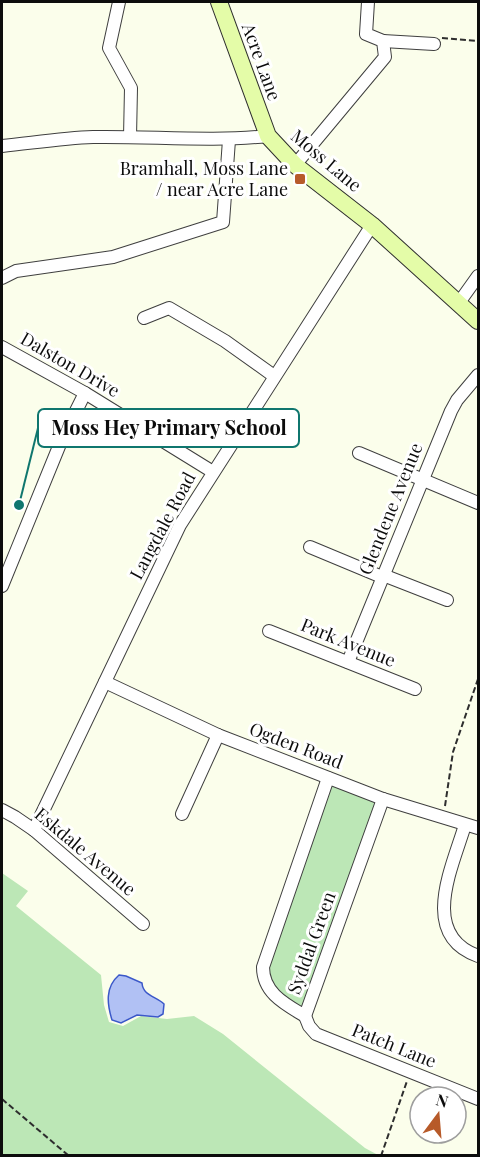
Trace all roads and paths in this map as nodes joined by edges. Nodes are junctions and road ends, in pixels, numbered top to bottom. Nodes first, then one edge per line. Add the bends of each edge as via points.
1 (119, 2) edge
2 (219, 2) edge
3 (368, 2) edge
4 (383, 41) junction
5 (478, 41) edge
6 (434, 44) joint
7 (268, 136) junction
8 (130, 137) junction
9 (229, 140) junction
10 (2, 146) edge
11 (295, 165) junction
12 (372, 225) junction
13 (478, 276) edge
14 (2, 278) edge
15 (458, 304) junction
16 (144, 318) dead end
17 (478, 321) edge
18 (2, 347) edge
19 (478, 375) edge
20 (274, 376) junction
21 (85, 393) junction
22 (359, 453) dead end
23 (213, 472) junction
24 (422, 479) junction
25 (478, 503) edge
26 (310, 547) dead end
27 (382, 576) junction
28 (2, 586) edge
29 (447, 600) dead end
30 (269, 631) dead end
31 (348, 662) junction
32 (478, 679) edge
33 (105, 682) junction
34 (415, 689) dead end
35 (218, 735) junction
36 (328, 778) junction
37 (383, 799) junction
38 (2, 810) edge
39 (182, 814) dead end
40 (443, 818) junction
41 (465, 825) junction
42 (478, 828) edge
43 (34, 830) junction
44 (143, 924) dead end
45 (478, 956) edge
46 (305, 1016) junction
47 (410, 1072) junction
48 (2, 1099) edge
49 (478, 1100) edge
50 (69, 1155) edge
51 (381, 1155) edge

1 - 8 street via 110,48 131,88
2 - 7 main road, Acre Lane
3 - 4 street via 366,34
4 - 6 street
4 - 11 street via 385,57
5 - 6 path via 437,38
7 - 9 street, Moss Lane
7 - 11 main road, Moss Lane
8 - 9 street, Moss Lane
8 - 10 street, Moss Lane via 69,138
9 - 14 street via 223,222 113,257 16,271
11 - 12 main road, Moss Lane
12 - 15 main road, Moss Lane
12 - 20 street, Langdale Road
13 - 15 street
15 - 17 main road, Moss Lane
16 - 20 street via 169,308
18 - 21 street, Dalston Drive
19 - 24 street, Glendene Avenue via 451,411
20 - 23 street, Langdale Road
21 - 23 street, Dalston Drive
21 - 28 street
22 - 24 street
23 - 33 street, Langdale Road via 180,525
24 - 25 street
24 - 27 street, Glendene Avenue
26 - 27 street
27 - 29 street
27 - 31 street, Glendene Avenue
30 - 31 street, Park Avenue
31 - 34 street, Park Avenue
32 - 40 path via 453,752
33 - 35 street, Ogden Road
33 - 43 street, Langdale Road
35 - 36 street, Ogden Road
35 - 39 street
36 - 37 street, Ogden Road
36 - 46 street, Syddal Green via 263,967 267,988
37 - 40 street, Ogden Road
37 - 46 street, Syddal Green
38 - 43 street, Eskdale Avenue
40 - 41 street, Ogden Road
41 - 42 street, Ogden Road
41 - 45 street via 446,889 444,922 465,951
43 - 44 street, Eskdale Avenue
46 - 47 street, Patch Lane via 316,1034
47 - 49 street, Patch Lane
47 - 51 path
48 - 50 path

